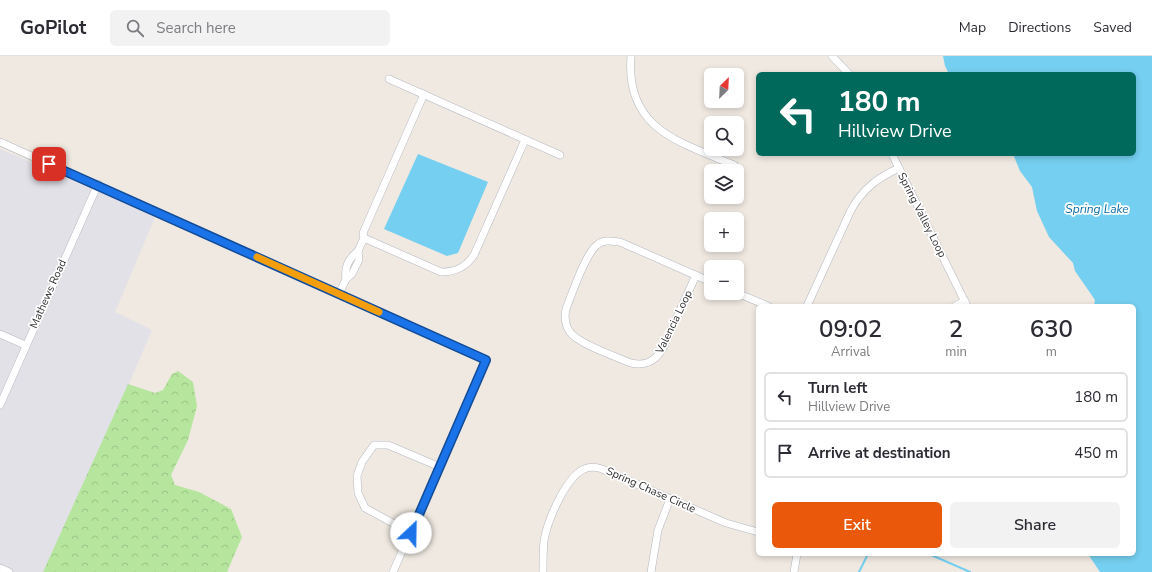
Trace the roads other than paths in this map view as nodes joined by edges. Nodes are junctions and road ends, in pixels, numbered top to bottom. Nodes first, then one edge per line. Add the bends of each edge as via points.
1 (632, 56) edge
2 (832, 56) edge
3 (847, 72) edge
4 (389, 79) dead end
5 (424, 94) junction
6 (525, 140) junction
7 (0, 142) edge
8 (560, 155) dead end
9 (893, 156) edge
10 (732, 164) edge
11 (899, 168) junction
12 (98, 184) junction
13 (364, 238) junction
14 (358, 251) junction
15 (348, 264) junction
16 (356, 267) junction
17 (696, 275) junction
18 (346, 279) junction
19 (704, 279) edge
20 (339, 294) junction
21 (744, 296) edge
22 (763, 304) edge
23 (808, 304) edge
24 (966, 304) edge
25 (0, 334) edge
26 (25, 345) junction
27 (0, 405) edge
28 (440, 467) junction
29 (670, 499) junction
30 (756, 531) edge
31 (411, 533) junction
32 (797, 556) edge
33 (0, 568) edge
34 (9, 572) edge
35 (394, 572) edge
36 (543, 572) edge
37 (651, 572) edge
38 (794, 572) edge

1 - 10 street via 632,86 636,99 652,124 677,142
2 - 3 street
4 - 5 street
5 - 6 street
5 - 13 street via 363,233
6 - 8 street
6 - 13 street via 468,265 452,272 441,272
7 - 12 street
9 - 11 street
11 - 23 street, Spring Valley Loop via 872,182 860,195
11 - 24 street, Spring Valley Loop
12 - 20 street
12 - 26 street, Mathews Road
13 - 14 street
14 - 15 street via 351,256
14 - 16 street via 359,260
15 - 16 street
15 - 18 street via 345,271
16 - 18 street
17 - 17 street, Valencia Loop via 620,242 608,240 597,244 590,252 566,309 566,326 578,340 631,362 648,363 656,359 662,350
17 - 19 street, Valencia Loop
18 - 20 street
20 - 28 street via 486,360
21 - 22 street
25 - 26 street
26 - 27 street, Mathews Road
28 - 31 street
28 - 31 street via 388,444 374,445 362,462 357,476 358,493 365,508
29 - 30 street, Spring Chase Circle via 726,523
29 - 36 street, Spring Chase Circle via 602,469 584,469 567,484 548,526 542,559
29 - 37 street via 658,530
31 - 35 street
32 - 38 street
33 - 34 street

